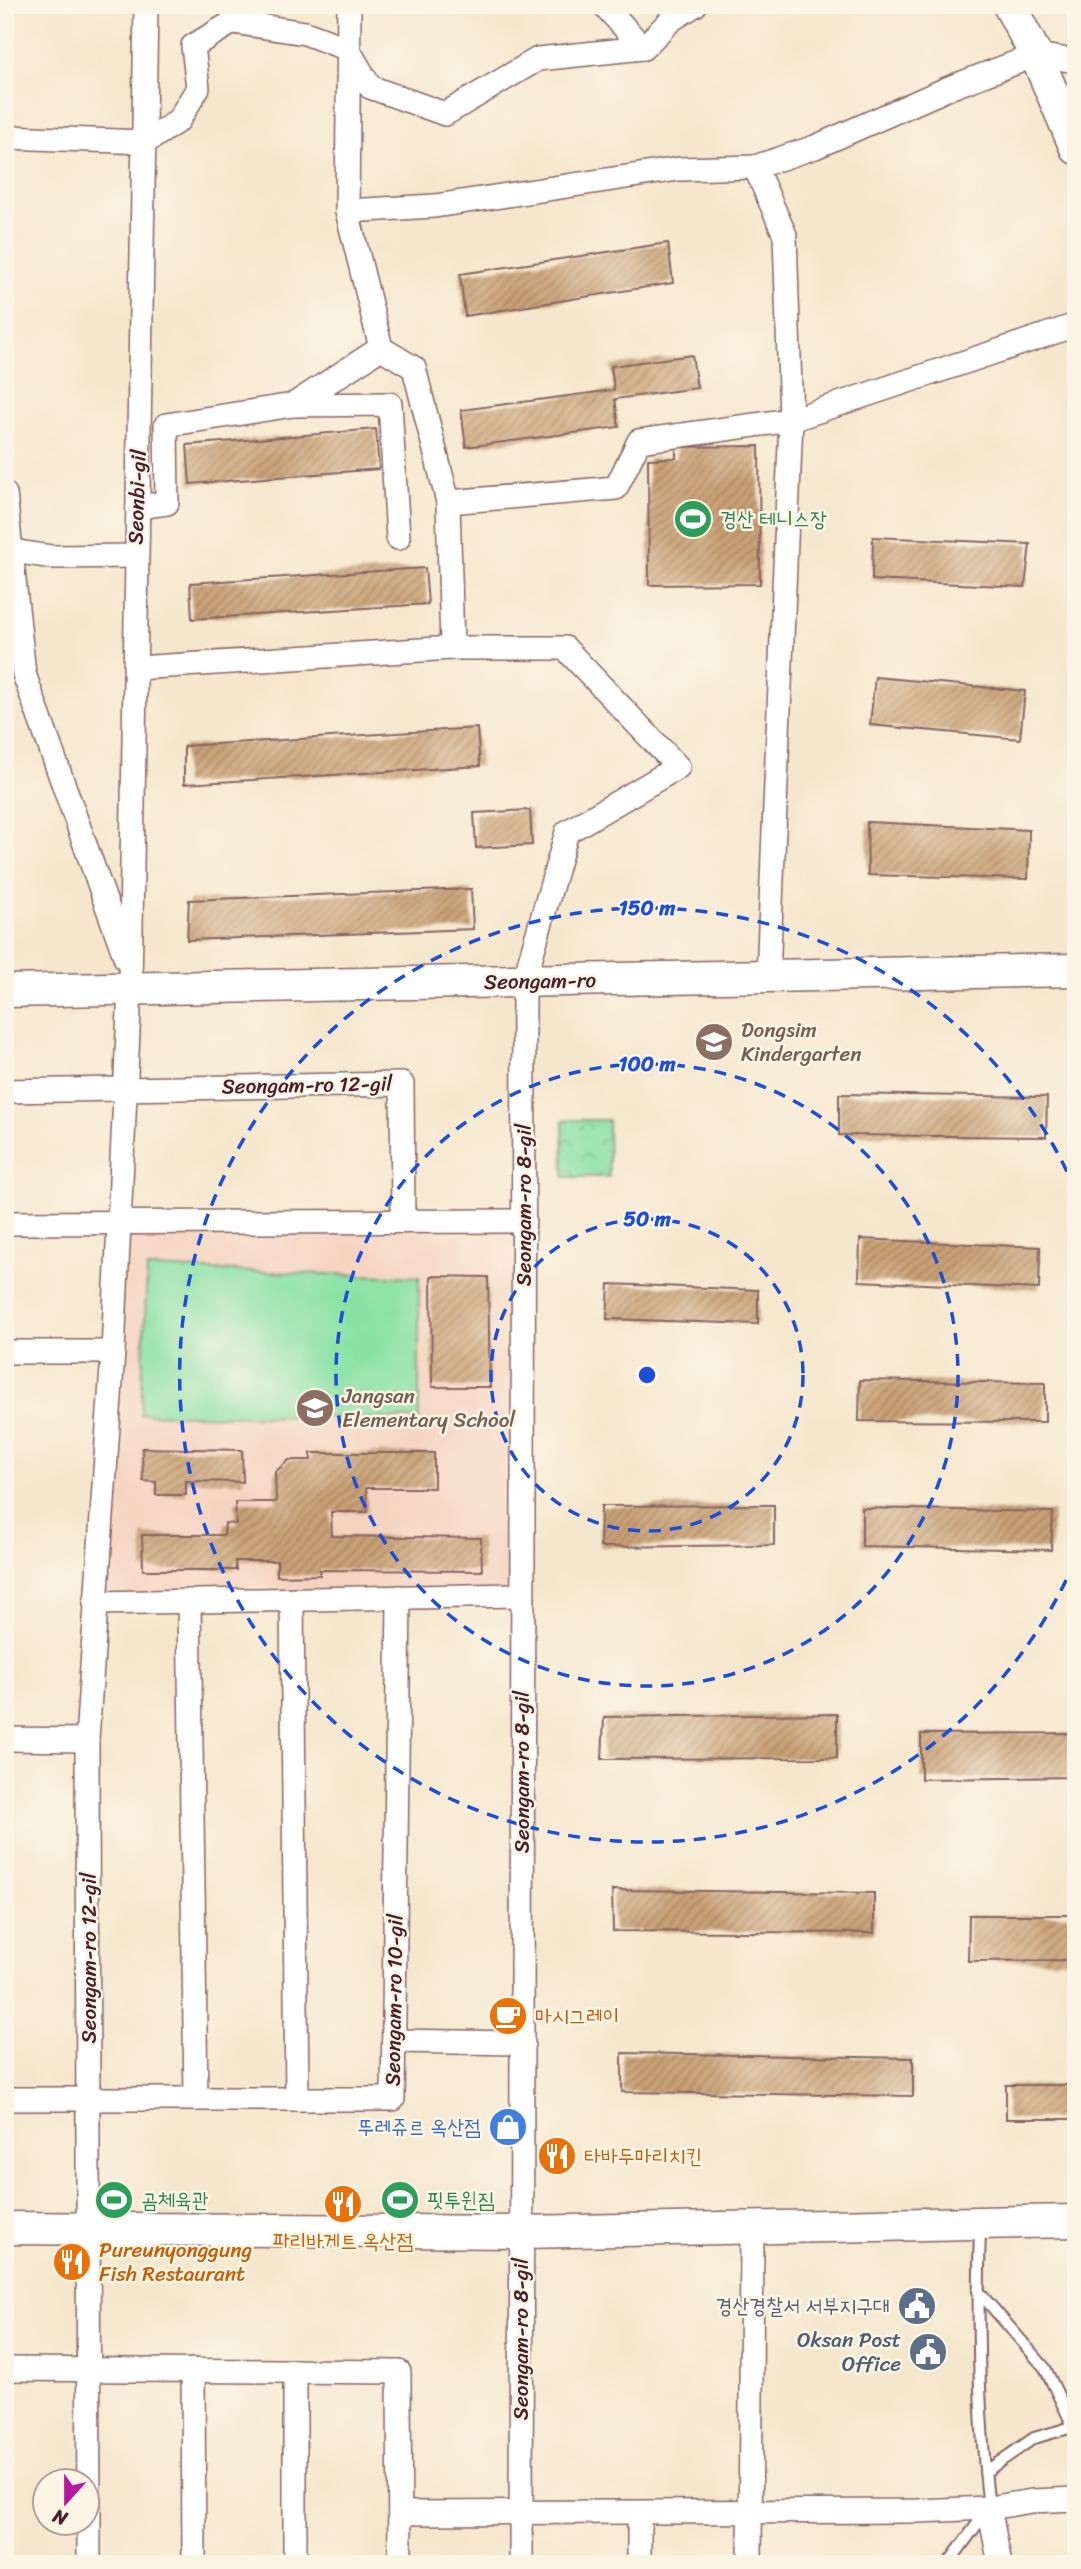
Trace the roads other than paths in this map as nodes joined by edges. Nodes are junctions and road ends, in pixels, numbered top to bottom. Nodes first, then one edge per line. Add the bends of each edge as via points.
1 (146, 5) edge
2 (604, 5) edge
3 (695, 5) edge
4 (1009, 5) edge
5 (349, 6) edge
6 (642, 48) junction
7 (348, 49) junction
8 (1036, 55) junction
9 (1076, 61) edge
10 (5, 138) edge
11 (146, 142) junction
12 (1076, 148) edge
13 (755, 167) junction
14 (347, 211) junction
15 (1076, 325) edge
16 (381, 348) junction
17 (293, 405) junction
18 (790, 420) junction
19 (5, 494) edge
20 (448, 502) junction
21 (138, 507) junction
22 (398, 538) dead end
23 (9, 550) edge
24 (135, 556) junction
25 (452, 648) junction
26 (136, 668) junction
27 (1076, 970) edge
28 (768, 976) junction
29 (131, 980) junction
30 (524, 981) junction
31 (5, 991) edge
32 (126, 1088) junction
33 (5, 1091) edge
34 (524, 1221) junction
35 (120, 1222) junction
36 (403, 1222) junction
37 (5, 1223) edge
38 (5, 1352) edge
39 (113, 1352) junction
40 (522, 1595) junction
41 (398, 1597) junction
42 (292, 1599) junction
43 (189, 1601) junction
44 (95, 1603) junction
45 (5, 1739) edge
46 (87, 1740) junction
47 (394, 2041) junction
48 (523, 2043) junction
49 (5, 2099) edge
50 (89, 2099) junction
51 (196, 2099) junction
52 (297, 2099) junction
53 (1076, 2221) edge
54 (980, 2223) junction
55 (5, 2228) edge
56 (751, 2228) junction
57 (86, 2229) junction
58 (522, 2232) junction
59 (978, 2291) junction
60 (5, 2369) edge
61 (87, 2370) junction
62 (193, 2370) junction
63 (295, 2371) junction
64 (1075, 2428) edge
65 (985, 2472) junction
66 (1076, 2498) edge
67 (989, 2508) junction
68 (639, 2512) junction
69 (751, 2512) junction
70 (400, 2513) junction
71 (521, 2513) junction
72 (89, 2564) edge
73 (194, 2564) edge
74 (295, 2564) edge
75 (400, 2564) edge
76 (521, 2564) edge
77 (639, 2564) edge
78 (750, 2564) edge
79 (948, 2564) edge
80 (1000, 2564) edge

1 - 11 street, Seonbi-gil
2 - 6 street
3 - 6 street
4 - 8 street
5 - 7 street
6 - 7 street via 538,59 445,114 370,87
7 - 11 street via 304,33 233,22 193,46 198,88 178,121
7 - 14 street
8 - 9 street
8 - 12 street
8 - 13 street via 815,147
10 - 11 street
11 - 21 street, Seonbi-gil
13 - 14 street via 679,169 435,206
13 - 18 street via 785,234
14 - 16 street
15 - 18 street
16 - 17 street
16 - 20 street via 414,368
17 - 21 street via 166,425 167,503
17 - 22 street via 390,404
18 - 20 street via 639,441 616,488
18 - 28 street
19 - 23 street
20 - 25 street
21 - 24 street, Seonbi-gil
23 - 24 street via 52,557
23 - 29 street via 24,674
24 - 26 street, Seonbi-gil
25 - 26 street
25 - 30 street, Seongam-ro 8-gil via 565,648 678,767 568,832
26 - 29 street, Seonbi-gil
27 - 28 street, Seongam-ro
28 - 30 street, Seongam-ro
29 - 30 street, Seongam-ro
29 - 31 street, Seongam-ro
29 - 32 street, Seongam-ro 12-gil
30 - 34 street, Seongam-ro 8-gil
32 - 33 street, Seongam-ro 12-gil
32 - 35 street, Seongam-ro 12-gil
32 - 36 street, Seongam-ro 12-gil via 402,1084
34 - 36 street
34 - 40 street, Seongam-ro 8-gil
35 - 36 street
35 - 37 street
35 - 39 street, Seongam-ro 12-gil
38 - 39 street
39 - 44 street, Seongam-ro 12-gil
40 - 41 street
40 - 48 street, Seongam-ro 8-gil
41 - 42 street
41 - 47 street, Seongam-ro 10-gil
42 - 43 street
42 - 52 street
43 - 44 street
43 - 51 street
44 - 46 street, Seongam-ro 12-gil
45 - 46 street
46 - 50 street, Seongam-ro 12-gil
47 - 48 street
47 - 52 street, Seongam-ro 10-gil via 393,2099
48 - 58 street, Seongam-ro 8-gil
49 - 50 street, Seongam-ro 10-gil
50 - 51 street, Seongam-ro 10-gil
50 - 57 street, Seongam-ro 12-gil
51 - 52 street, Seongam-ro 10-gil
53 - 54 street
54 - 56 street
54 - 59 lane
55 - 57 street
56 - 58 street
56 - 69 street
57 - 58 street
57 - 61 street, Seongam-ro 12-gil
58 - 71 street, Seongam-ro 8-gil
59 - 64 lane via 1045,2368
59 - 65 lane
60 - 61 street
61 - 62 street
61 - 72 street, Seongam-ro 12-gil
62 - 63 street
62 - 73 street
63 - 70 street via 399,2372
63 - 74 street
64 - 65 lane via 1034,2438
65 - 67 lane
66 - 67 street
67 - 69 street
67 - 79 lane
67 - 80 street
68 - 69 street
68 - 71 street
68 - 77 street
69 - 78 street
70 - 71 street
70 - 75 street
71 - 76 street, Seongam-ro 8-gil

